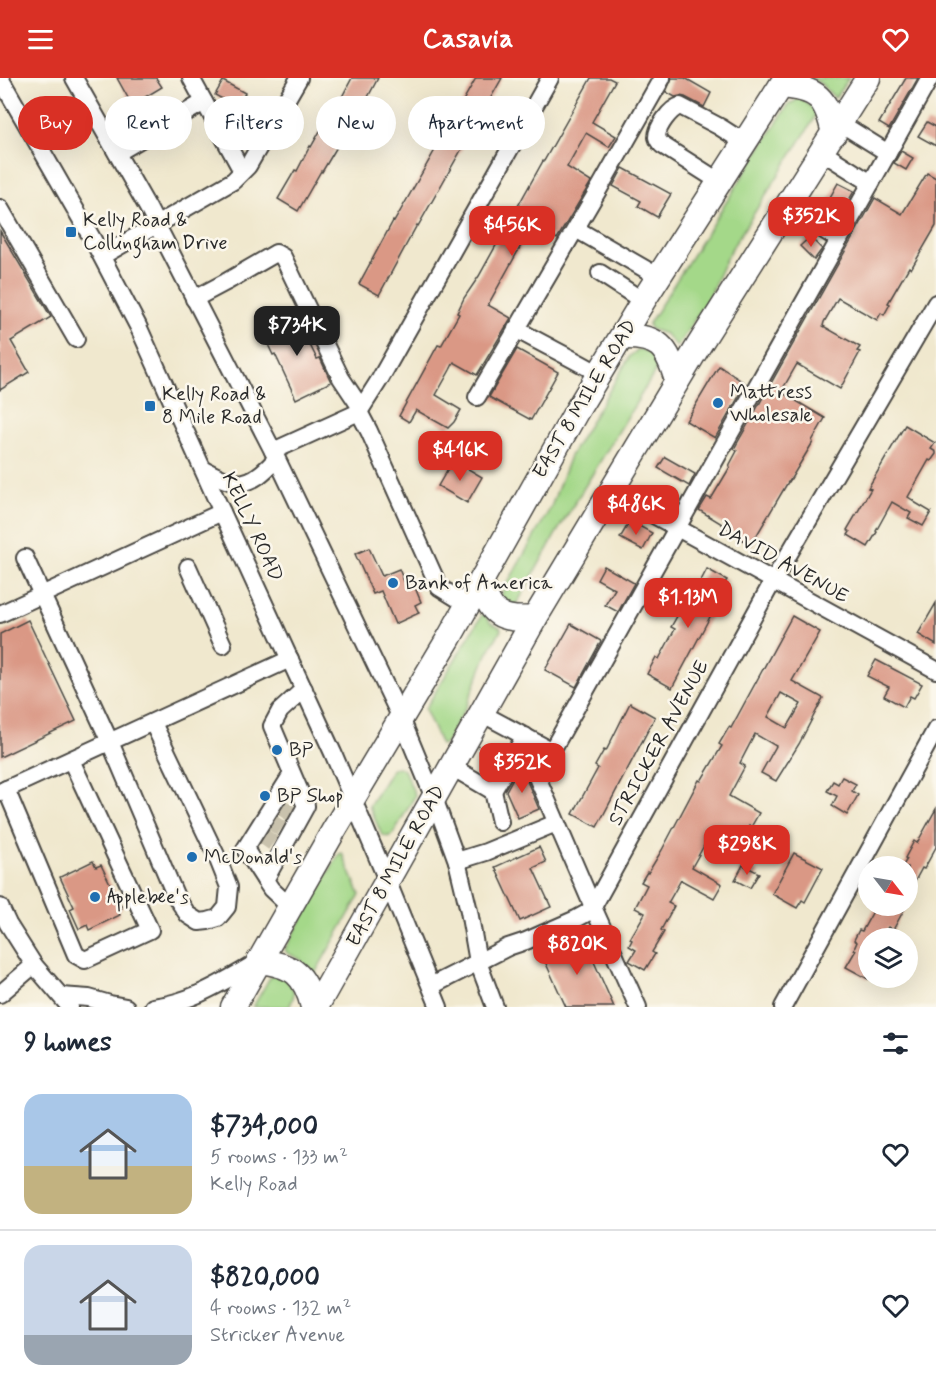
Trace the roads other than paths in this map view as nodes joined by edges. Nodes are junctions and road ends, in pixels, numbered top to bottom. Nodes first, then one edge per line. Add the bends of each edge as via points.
1 (74, 78) edge
2 (191, 78) edge
3 (299, 78) edge
4 (550, 78) edge
5 (662, 78) edge
6 (868, 78) edge
7 (930, 78) edge
8 (783, 82) edge
9 (5, 83) edge
10 (204, 102) joint
11 (832, 136) junction
12 (745, 143) junction
13 (230, 150) edge
14 (117, 153) junction
15 (888, 153) junction
16 (242, 171) junction
17 (720, 182) junction
18 (871, 183) junction
19 (787, 207) junction
20 (0, 208) edge
21 (157, 225) junction
22 (576, 229) junction
23 (839, 240) junction
24 (102, 256) junction
25 (600, 273) dead end
26 (659, 277) junction
27 (194, 299) junction
28 (644, 301) junction
29 (936, 303) edge
30 (516, 330) junction
31 (622, 337) junction
32 (76, 339) dead end
33 (599, 374) junction
34 (677, 381) junction
35 (477, 397) dead end
36 (360, 410) junction
37 (274, 455) junction
38 (203, 469) junction
39 (610, 491) junction
40 (222, 512) junction
41 (676, 528) junction
42 (25, 558) dead end
43 (188, 567) dead end
44 (482, 580) junction
45 (773, 581) junction
46 (43, 594) junction
47 (468, 605) junction
48 (0, 614) edge
49 (535, 618) junction
50 (223, 645) dead end
51 (290, 659) junction
52 (936, 670) edge
53 (304, 689) junction
54 (482, 713) junction
55 (401, 718) junction
56 (153, 723) junction
57 (936, 729) edge
58 (525, 736) junction
59 (110, 742) junction
60 (552, 751) junction
61 (72, 760) junction
62 (452, 767) junction
63 (292, 774) junction
64 (3, 791) edge
65 (493, 791) junction
66 (434, 798) junction
67 (352, 800) junction
68 (500, 822) dead end
69 (556, 823) junction
70 (284, 825) junction
71 (457, 861) junction
72 (266, 880) junction
73 (387, 880) junction
74 (0, 907) edge
75 (290, 907) junction
76 (593, 907) junction
77 (259, 962) junction
78 (478, 962) junction
79 (34, 965) junction
80 (431, 986) junction
81 (0, 994) edge
82 (66, 1001) edge
83 (126, 1007) edge
84 (153, 1007) edge
85 (233, 1007) edge
86 (314, 1007) edge
87 (440, 1007) edge
88 (495, 1007) edge
89 (638, 1007) edge
90 (783, 1007) edge

1 - 14 street
2 - 10 street
3 - 16 street
4 - 36 street
5 - 22 street
6 - 11 highway, EAST 8 MILE ROAD
7 - 15 street
8 - 11 highway via 804,88 821,99 830,116
8 - 12 highway, EAST 8 MILE ROAD
9 - 24 street, KELLY ROAD
10 - 14 street
11 - 15 street
11 - 18 street
11 - 19 highway, EAST 8 MILE ROAD
12 - 17 highway, EAST 8 MILE ROAD
12 - 17 street via 680,106 669,113 657,140
13 - 16 street
14 - 21 street
15 - 18 street
16 - 21 street via 233,181
17 - 26 highway, EAST 8 MILE ROAD
18 - 23 street
19 - 23 street
19 - 34 highway, EAST 8 MILE ROAD
20 - 32 street
21 - 24 street
21 - 27 street
22 - 26 street
22 - 30 street
23 - 41 street
24 - 38 street, KELLY ROAD
25 - 28 street
26 - 28 highway, EAST 8 MILE ROAD
27 - 36 street via 276,253 283,257
27 - 37 street
28 - 31 highway, EAST 8 MILE ROAD
29 - 45 street, STRICKER AVENUE
30 - 33 street
30 - 35 street
31 - 33 highway, EAST 8 MILE ROAD
31 - 34 highway via 657,343 669,357
33 - 44 highway, EAST 8 MILE ROAD
34 - 39 highway, EAST 8 MILE ROAD
36 - 37 street
36 - 47 street via 439,586
37 - 38 street via 258,477 249,481 220,479
37 - 55 street
38 - 40 street, KELLY ROAD
39 - 41 street, DAVID AVENUE
39 - 49 highway, EAST 8 MILE ROAD
40 - 46 street
40 - 51 street, KELLY ROAD
41 - 45 street, DAVID AVENUE
41 - 60 street
42 - 46 street
43 - 50 street
44 - 47 highway, EAST 8 MILE ROAD
44 - 49 highway via 485,597 496,612 511,619
45 - 52 street, DAVID AVENUE
45 - 76 street, STRICKER AVENUE
46 - 48 street
46 - 59 street
47 - 55 highway, EAST 8 MILE ROAD
49 - 54 highway, EAST 8 MILE ROAD
51 - 53 street, KELLY ROAD
51 - 56 street
53 - 63 street via 280,711 272,726
53 - 67 street, KELLY ROAD
54 - 58 street
54 - 62 highway, EAST 8 MILE ROAD
55 - 66 street
55 - 67 highway, EAST 8 MILE ROAD
56 - 59 street
56 - 59 street via 229,887 227,907 218,918 199,922 188,915 176,897
57 - 90 street
58 - 60 street
58 - 65 street
59 - 61 street
60 - 69 street via 537,777
61 - 64 street
61 - 64 street via 150,930 85,960 76,955
62 - 65 street
62 - 66 highway, EAST 8 MILE ROAD
63 - 70 street
63 - 70 street via 306,806
65 - 68 street
66 - 71 street
66 - 73 highway, EAST 8 MILE ROAD
67 - 73 street, KELLY ROAD
67 - 75 highway, EAST 8 MILE ROAD
69 - 71 street
69 - 76 street
70 - 72 street
70 - 72 street via 262,825 245,849
71 - 78 street
72 - 75 street
73 - 80 street, KELLY ROAD
73 - 86 highway, EAST 8 MILE ROAD
74 - 79 street
75 - 77 highway, EAST 8 MILE ROAD
76 - 78 street, STRICKER AVENUE via 576,919
76 - 89 street
77 - 84 street via 191,998
77 - 85 highway, EAST 8 MILE ROAD
77 - 86 highway via 277,963 294,971 307,987
78 - 80 street, STRICKER AVENUE
78 - 88 street
79 - 81 street
79 - 82 street
80 - 87 street, KELLY ROAD
82 - 83 street via 89,998

